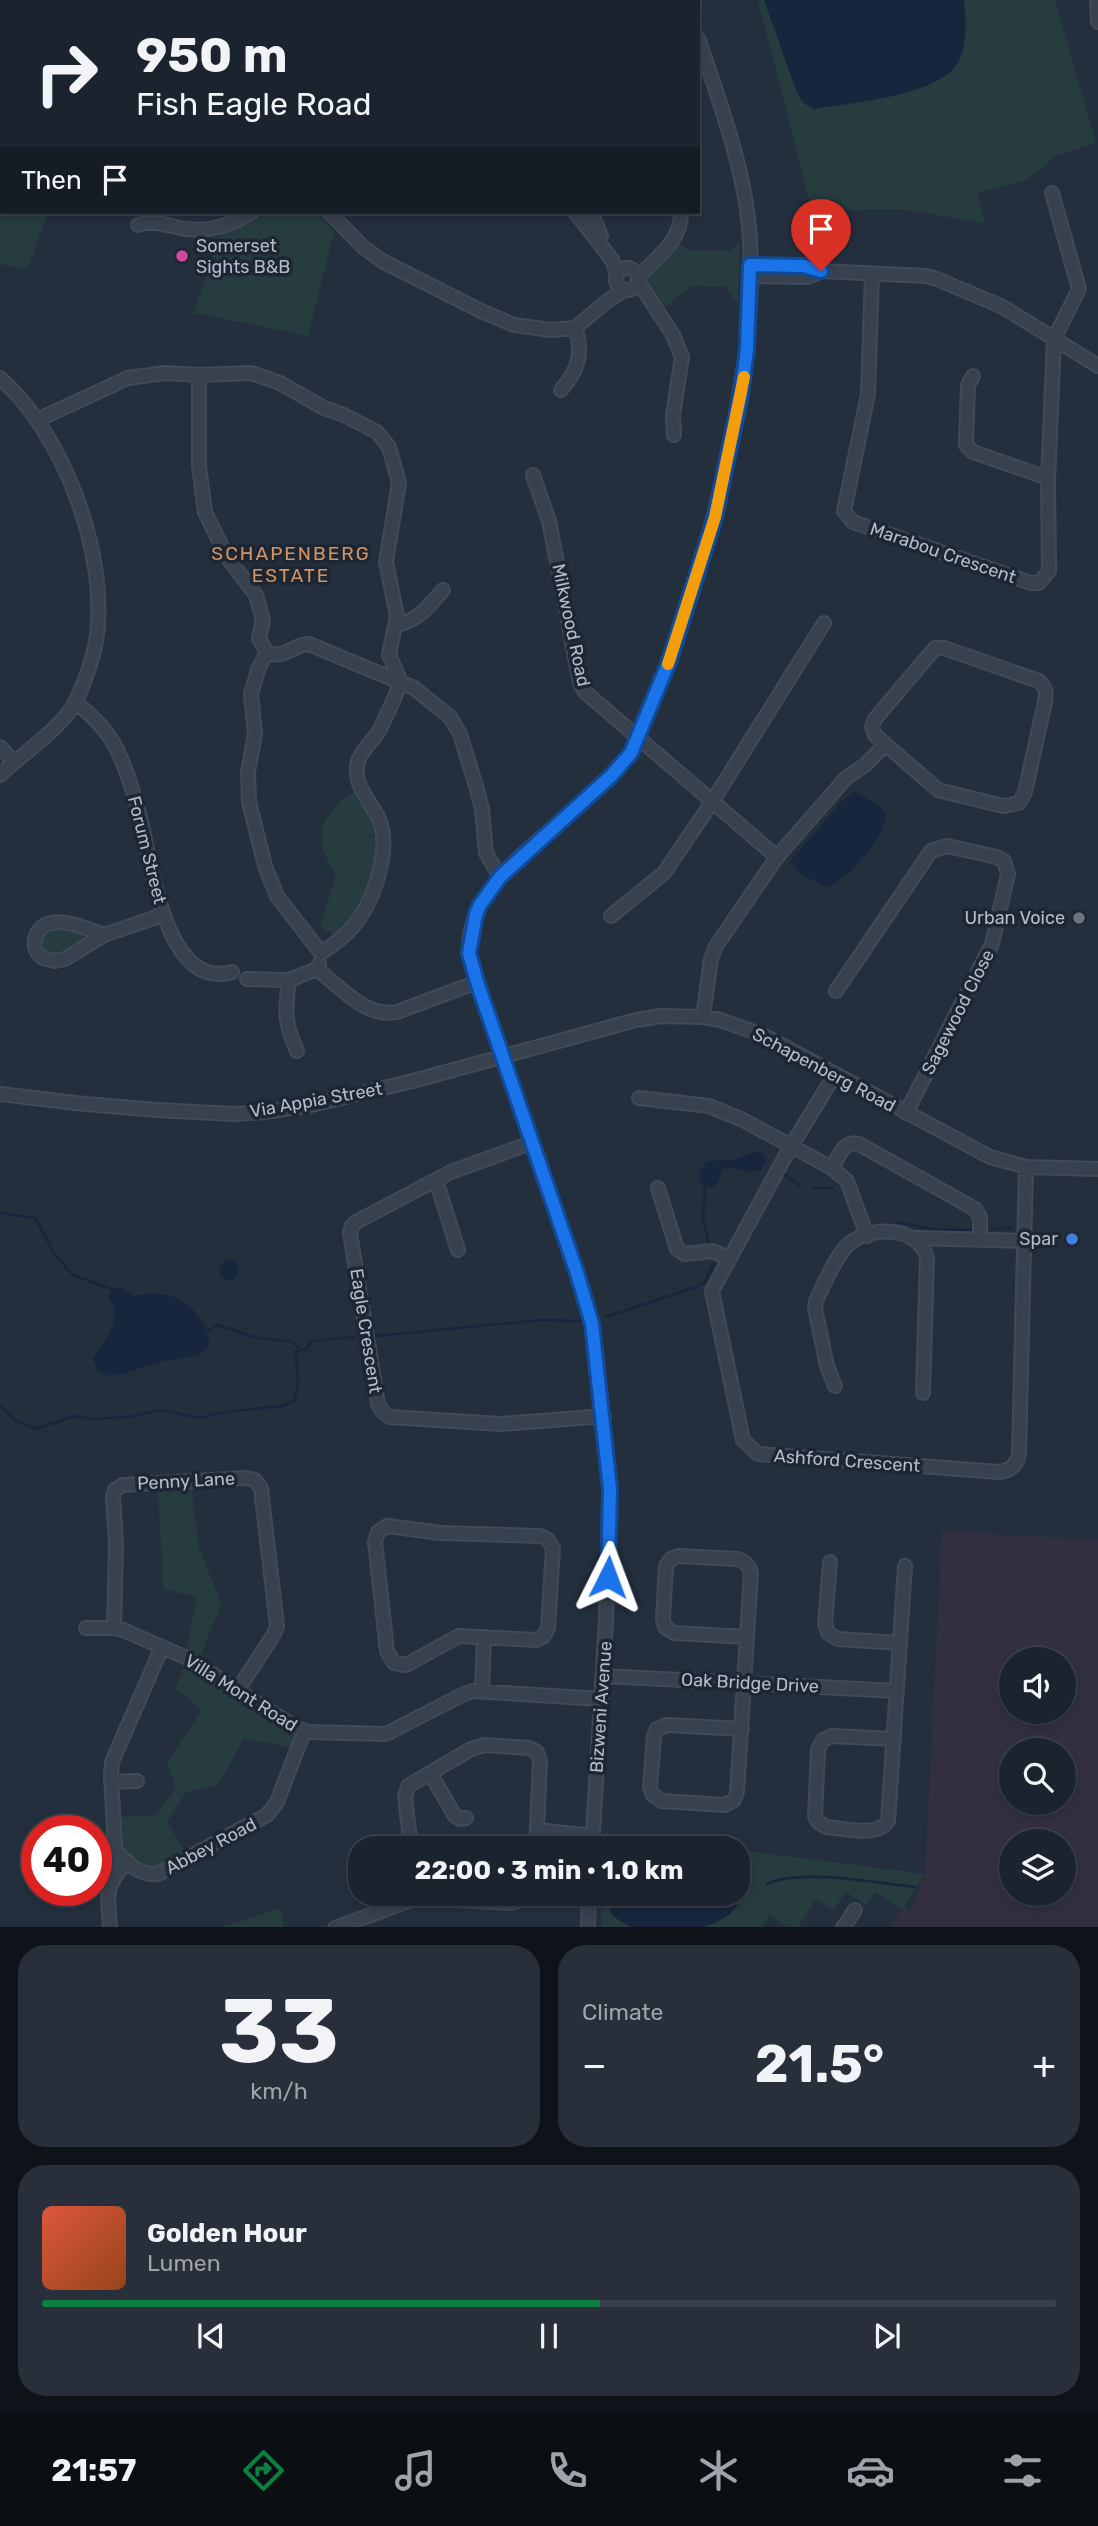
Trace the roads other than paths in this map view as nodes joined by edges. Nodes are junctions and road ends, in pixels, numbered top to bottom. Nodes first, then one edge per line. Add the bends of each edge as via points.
1 (1097, 0) edge
2 (1098, 22) edge
3 (700, 44) edge
4 (1052, 193) dead end
5 (248, 214) edge
6 (331, 214) edge
7 (577, 214) edge
8 (592, 214) edge
9 (681, 214) edge
10 (138, 225) dead end
11 (750, 270) junction
12 (872, 274) junction
13 (628, 279) junction
14 (575, 328) junction
15 (1054, 339) junction
16 (1098, 366) edge
17 (199, 375) junction
18 (973, 376) dead end
19 (0, 378) edge
20 (561, 390) dead end
21 (37, 420) junction
22 (674, 435) dead end
23 (533, 475) dead end
24 (1048, 478) junction
25 (443, 590) dead end
26 (824, 623) dead end
27 (396, 625) junction
28 (267, 652) junction
29 (401, 682) junction
30 (75, 702) junction
31 (638, 739) junction
32 (885, 745) junction
33 (0, 747) edge
34 (14, 762) junction
35 (0, 775) edge
36 (712, 802) junction
37 (777, 857) junction
38 (500, 877) junction
39 (163, 915) junction
40 (611, 916) dead end
41 (104, 934) junction
42 (321, 953) junction
43 (317, 970) junction
44 (232, 972) dead end
45 (247, 979) dead end
46 (289, 980) junction
47 (477, 982) junction
48 (836, 992) dead end
49 (703, 1017) junction
50 (297, 1051) dead end
51 (503, 1057) junction
52 (835, 1074) junction
53 (0, 1094) edge
54 (639, 1098) dead end
55 (906, 1113) junction
56 (533, 1143) junction
57 (792, 1147) junction
58 (1027, 1167) junction
59 (832, 1168) junction
60 (1098, 1169) edge
61 (436, 1180) junction
62 (658, 1188) dead end
63 (867, 1236) junction
64 (914, 1238) junction
65 (980, 1240) junction
66 (1024, 1241) junction
67 (458, 1250) dead end
68 (729, 1259) junction
69 (835, 1386) dead end
70 (923, 1393) dead end
71 (604, 1416) junction
72 (830, 1562) dead end
73 (905, 1566) dead end
74 (86, 1628) dead end
75 (114, 1628) junction
76 (484, 1637) junction
77 (747, 1637) junction
78 (900, 1643) junction
79 (162, 1647) junction
80 (603, 1676) junction
81 (744, 1682) junction
82 (237, 1691) junction
83 (482, 1691) junction
84 (897, 1691) junction
85 (601, 1699) junction
86 (741, 1730) junction
87 (304, 1732) junction
88 (894, 1739) junction
89 (430, 1773) junction
90 (137, 1781) dead end
91 (111, 1782) junction
92 (466, 1818) dead end
93 (537, 1830) junction
94 (410, 1836) edge
95 (537, 1836) edge
96 (565, 1836) edge
97 (593, 1836) edge
98 (127, 1861) junction
99 (391, 1906) edge
100 (589, 1906) edge
101 (855, 1910) dead end
102 (110, 1927) edge
103 (335, 1927) edge
104 (588, 1927) edge
105 (843, 1927) edge

1 - 2 street
3 - 11 street, Bizweni Avenue via 746,204
4 - 15 street via 1079,289
5 - 10 street via 211,229 148,221
6 - 14 street via 373,255 504,322 551,330
7 - 13 street
8 - 13 street
9 - 13 street via 669,245
11 - 12 street via 808,277 821,271
11 - 31 street, Bizweni Avenue via 745,370 715,517 670,659
12 - 15 street via 937,279 1003,307
12 - 24 street, Marabou Crescent via 868,394 843,506 846,516 1034,584 1049,571
13 - 14 street
13 - 22 street via 647,297 673,335 682,358
14 - 20 street via 580,349 577,364
15 - 16 street
15 - 24 street, Marabou Crescent
17 - 21 street via 128,378
17 - 27 street via 266,376 382,436 399,483 386,562
17 - 28 street via 199,466 205,512 227,557 256,594 263,620 259,639
18 - 24 street via 968,385 966,445 973,452
19 - 21 street
21 - 30 street via 69,476 95,576 97,636
23 - 31 street, Milkwood Road via 549,521 580,683 587,695
25 - 27 street via 419,616
26 - 36 street
27 - 29 street via 389,655
28 - 29 street via 280,655 309,644
28 - 42 street via 253,683 255,734 247,772 249,802 277,896
29 - 38 street via 435,703 460,734 482,809 486,853
29 - 42 street via 356,766 383,839 372,892 346,935
30 - 34 street via 66,716
30 - 39 street, Forum Street via 116,747 126,771
31 - 36 street, Milkwood Road
31 - 38 street, Bizweni Avenue via 611,776
32 - 32 street via 939,790 1016,805 1025,792 1045,689 1039,681 934,648 872,723 875,735
32 - 37 street via 846,778
33 - 34 street
34 - 35 street
36 - 37 street, Milkwood Road
36 - 40 street via 664,873
37 - 49 street via 714,950
38 - 47 street, Bizweni Avenue via 476,914 469,953
39 - 41 street
39 - 44 street, Forum Street via 171,936 193,964 211,975
41 - 41 street via 61,960 43,958 35,948 42,928 58,922
42 - 43 street
43 - 46 street
43 - 47 street via 363,1006 383,1013
45 - 46 street
46 - 50 street via 285,1016
47 - 51 street, Bizweni Avenue
48 - 55 street, Sagewood Close via 931,850 947,846 1004,860 1008,874 987,956
49 - 51 street, Schapenberg Road via 636,1020
49 - 52 street, Schapenberg Road via 763,1035
51 - 53 street, Via Appia Street via 358,1095 251,1113 113,1107
51 - 56 street, Bizweni Avenue
52 - 55 street, Schapenberg Road
52 - 57 street, Ashford Crescent
54 - 57 street via 709,1106
55 - 58 street, Schapenberg Road via 983,1154
56 - 61 street, Eagle Crescent
56 - 71 street, Bizweni Avenue via 592,1324
57 - 59 street
57 - 68 street, Ashford Crescent
58 - 60 street, Schapenberg Road
58 - 66 street, Ashford Crescent
59 - 63 street via 846,1181
59 - 65 street via 846,1145 859,1144 975,1209 980,1217
61 - 67 street
61 - 71 street, Eagle Crescent via 356,1222 351,1230 380,1408 394,1417 500,1424
62 - 68 street via 677,1249 685,1254 713,1251
63 - 64 street via 886,1231
63 - 69 street via 845,1247 816,1301
64 - 65 street
64 - 70 street via 927,1258
65 - 66 street
66 - 68 street, Ashford Crescent via 1019,1454 1011,1468 999,1472 752,1451 743,1440 713,1299 714,1284
71 - 80 street, Bizweni Avenue via 611,1524
72 - 78 street via 828,1633 838,1639
73 - 78 street
74 - 75 street, Villa Mont Road
75 - 79 street, Villa Mont Road
75 - 82 street, Penny Lane via 115,1490 135,1484 255,1480 261,1488 276,1626
76 - 76 street via 536,1640 546,1634 553,1548 547,1539 397,1526 380,1529 375,1542 391,1660 406,1665 456,1637
76 - 83 street
77 - 77 street via 751,1573 747,1564 737,1559 681,1556 669,1560 663,1619 668,1630
77 - 81 street
78 - 84 street
79 - 82 street, Villa Mont Road
79 - 91 street via 117,1748
80 - 81 street, Oak Bridge Drive
80 - 85 street, Bizweni Avenue
81 - 84 street, Oak Bridge Drive
81 - 86 street
82 - 87 street, Villa Mont Road
83 - 85 street, Villa Mont Road
83 - 87 street, Villa Mont Road via 461,1695 386,1734
84 - 88 street
85 - 97 street, Bizweni Avenue
86 - 86 street via 660,1727 653,1736 653,1795 662,1801 731,1803 737,1792
87 - 98 street, Abbey Road via 277,1802 267,1815 158,1874 144,1873
88 - 88 street via 832,1735 823,1740 818,1750 815,1813 820,1825 875,1830 886,1825
89 - 92 street via 454,1816
89 - 93 street via 478,1746 533,1749 540,1762
89 - 94 street via 405,1791
90 - 91 street
91 - 98 street via 115,1848
93 - 95 street
93 - 96 street
98 - 102 street via 108,1887
99 - 103 street
100 - 104 street
101 - 105 street

